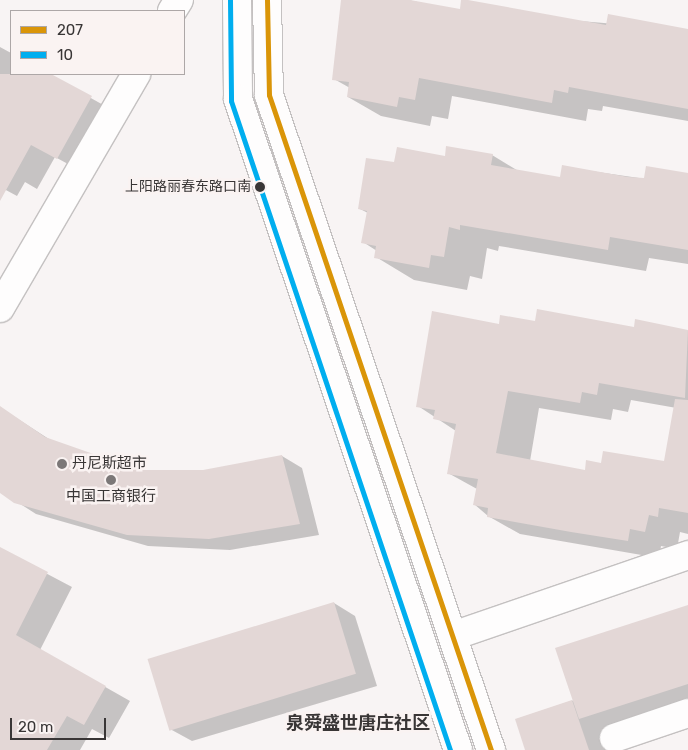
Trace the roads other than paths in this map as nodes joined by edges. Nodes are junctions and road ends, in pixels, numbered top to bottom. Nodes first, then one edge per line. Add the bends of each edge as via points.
1 (236, 0) edge
2 (266, 1) edge
3 (135, 75) edge
4 (0, 308) edge
5 (688, 555) edge
6 (454, 636) junction
7 (688, 713) edge
8 (614, 738) dead end
9 (458, 750) edge
10 (491, 750) edge

1 - 9 street via 238,99
2 - 6 street via 269,95
3 - 4 street
5 - 6 street
6 - 10 street
7 - 8 street

